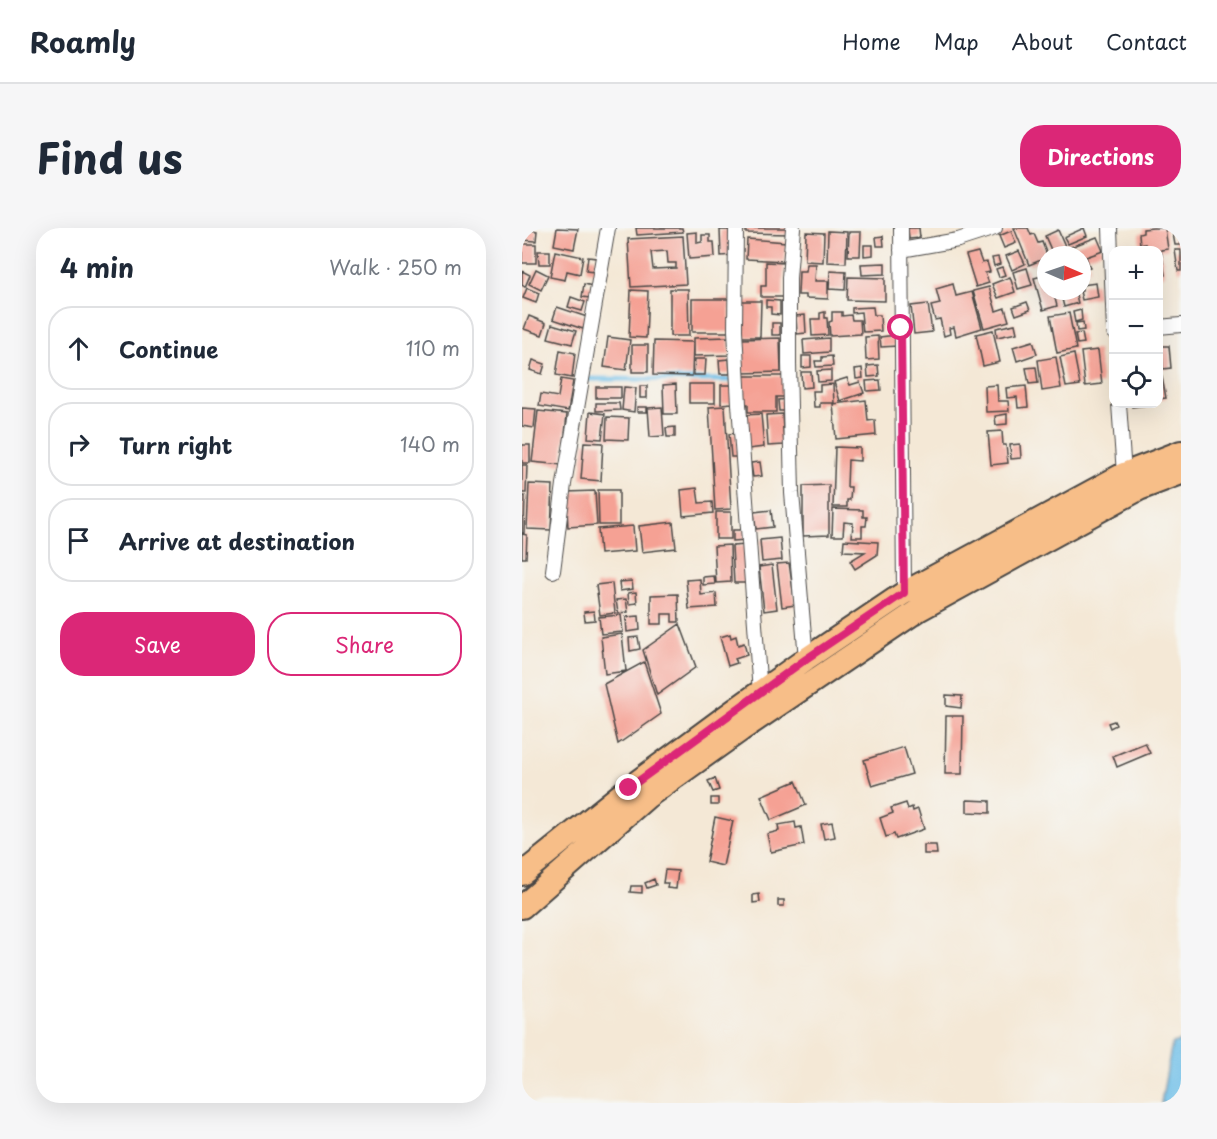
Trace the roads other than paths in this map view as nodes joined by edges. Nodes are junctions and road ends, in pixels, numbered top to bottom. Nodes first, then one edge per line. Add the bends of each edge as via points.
1 (608, 228) edge
2 (736, 228) edge
3 (793, 228) edge
4 (901, 228) edge
5 (995, 228) edge
6 (1110, 228) edge
7 (901, 250) junction
8 (1112, 300) edge
9 (1181, 325) edge
10 (1163, 327) edge
11 (1119, 408) edge
12 (1181, 452) edge
13 (1181, 473) edge
14 (1124, 474) junction
15 (553, 571) dead end
16 (904, 593) junction
17 (806, 659) junction
18 (760, 693) junction
19 (522, 874) edge
20 (522, 907) edge

1 - 15 street
2 - 18 street via 738,396
3 - 17 street via 789,278 792,493
4 - 7 street
5 - 7 street via 958,240
6 - 8 street
7 - 16 street
9 - 10 street
11 - 14 street
12 - 14 main road
13 - 20 main road via 1138,489 911,615 647,797
14 - 16 main road
16 - 17 main road
17 - 18 main road
18 - 19 main road via 629,788

